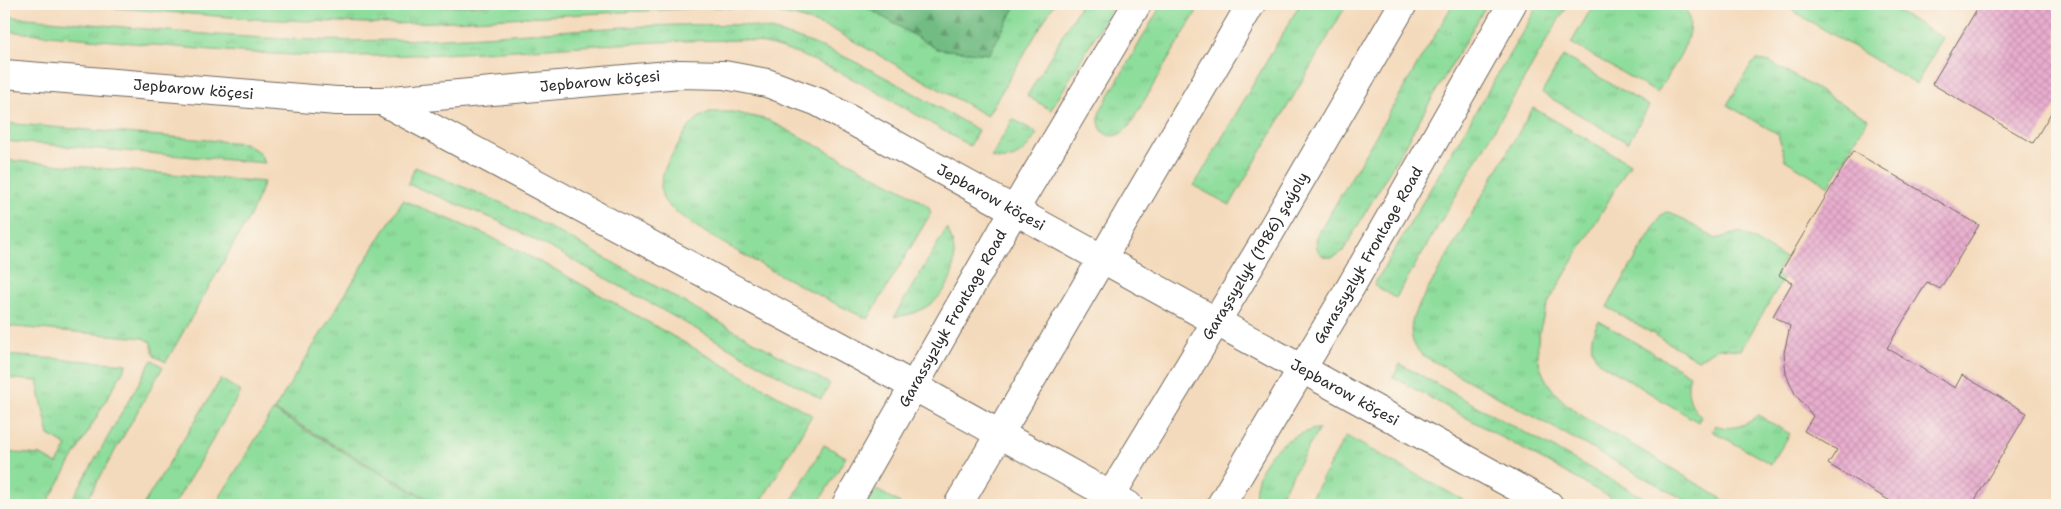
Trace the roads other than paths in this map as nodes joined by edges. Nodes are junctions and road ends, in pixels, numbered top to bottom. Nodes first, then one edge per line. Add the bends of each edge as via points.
1 (1137, 4) edge
2 (1251, 4) edge
3 (1403, 4) edge
4 (1512, 4) edge
5 (4, 74) edge
6 (382, 100) junction
7 (1015, 209) junction
8 (1103, 258) junction
9 (1217, 321) junction
10 (1303, 370) junction
11 (915, 387) junction
12 (999, 434) junction
13 (1115, 502) edge
14 (846, 505) edge
15 (958, 505) edge
16 (1221, 505) edge
17 (1549, 505) edge

1 - 7 street, Garassyzlyk Frontage Road
2 - 8 street
3 - 9 street, Garaşsyzlyk (1986) şaýoly
4 - 10 street, Garassyzlyk Frontage Road
5 - 6 street, Jepbarow köçesi via 336,101
6 - 7 street, Jepbarow köçesi via 680,74 724,75 767,83 818,102
6 - 11 street, Jepbarow köçesi
7 - 8 street, Jepbarow köçesi
7 - 11 street, Garassyzlyk Frontage Road
8 - 9 street, Jepbarow köçesi
8 - 12 street
9 - 10 street, Jepbarow köçesi
9 - 13 street, Garaşsyzlyk (1986) şaýoly
10 - 16 street, Garassyzlyk Frontage Road
10 - 17 street, Jepbarow köçesi
11 - 12 street, Jepbarow köçesi
11 - 14 street, Garassyzlyk Frontage Road
12 - 13 street, Jepbarow köçesi
12 - 15 street

